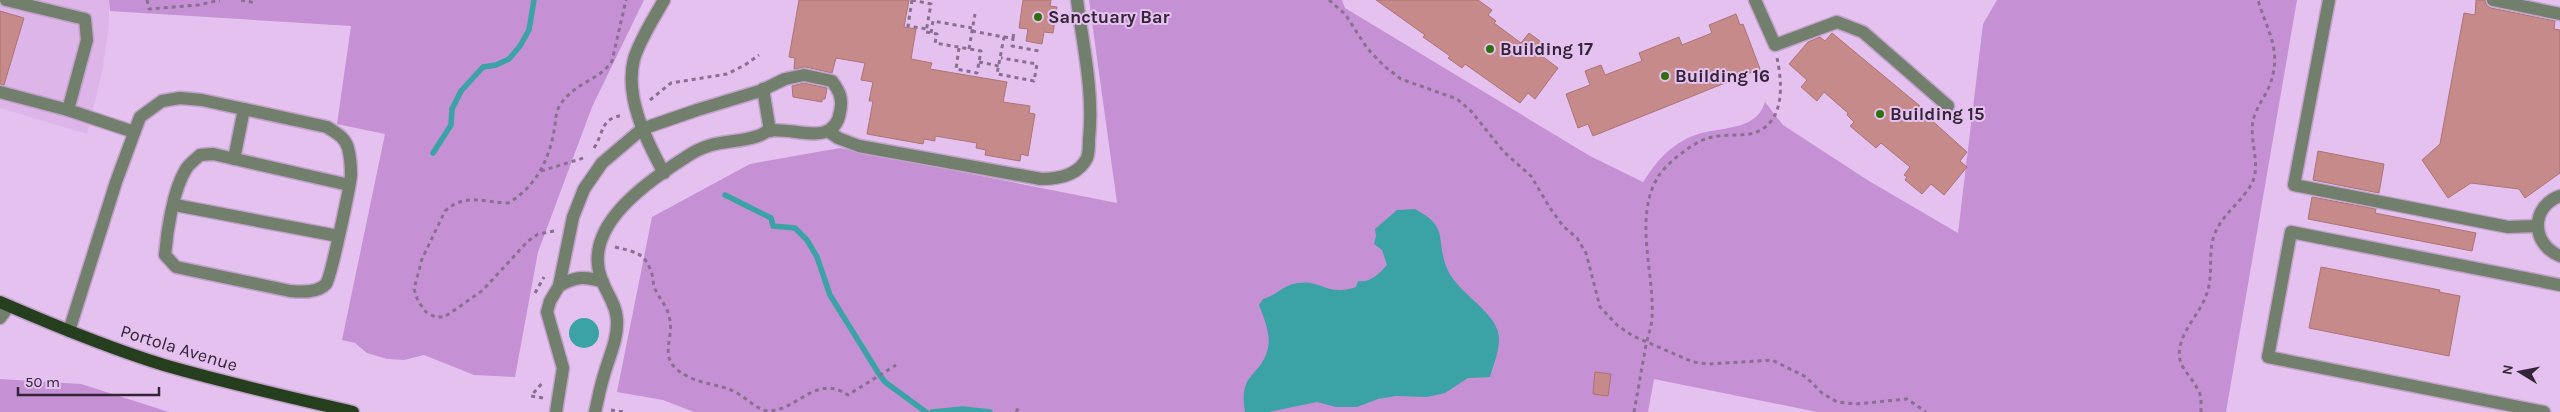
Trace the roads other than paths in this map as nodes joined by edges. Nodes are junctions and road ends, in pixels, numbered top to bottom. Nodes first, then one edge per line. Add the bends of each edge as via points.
1 (6, 0) edge
2 (664, 0) edge
3 (1076, 0) edge
4 (1755, 0) edge
5 (2329, 0) edge
6 (2493, 0) edge
7 (2560, 14) edge
8 (763, 89) junction
9 (0, 92) edge
10 (1948, 106) dead end
11 (244, 109) junction
12 (68, 110) junction
13 (642, 130) junction
14 (770, 131) junction
15 (828, 131) junction
16 (134, 132) junction
17 (234, 159) junction
18 (664, 174) junction
19 (349, 185) junction
20 (2560, 196) edge
21 (175, 204) junction
22 (2537, 226) junction
23 (338, 236) junction
24 (2560, 256) edge
25 (603, 282) junction
26 (2560, 285) edge
27 (560, 286) junction
28 (4, 304) edge
29 (0, 318) edge
30 (69, 331) junction
31 (353, 412) edge
32 (556, 412) edge
33 (595, 412) edge
34 (2544, 412) edge

1 - 12 street via 85,19 87,40
2 - 13 street via 634,60 633,87
3 - 15 street via 1092,114 1088,157 1070,175 1041,179 859,146
4 - 10 street via 1775,45 1837,22 1863,32
5 - 22 street via 2294,186 2508,227
6 - 7 street
8 - 13 street
8 - 14 street
8 - 15 street via 804,75 832,81 841,95 841,108 839,121
9 - 12 street
11 - 16 street via 180,98 162,102 140,117
11 - 17 street
11 - 19 street via 327,127 342,136 348,147
12 - 16 street
13 - 18 street
13 - 27 street via 602,163 584,189 566,240
14 - 15 street via 810,135
14 - 18 street via 709,144 686,156
16 - 30 street
17 - 19 street
17 - 21 street via 213,154 200,155 187,168
18 - 25 street via 630,197 614,217 598,247
19 - 23 street
20 - 22 street via 2545,205
21 - 23 street
21 - 23 street via 165,256 176,266 290,291 305,292 328,282
22 - 24 street via 2541,242
25 - 27 street via 578,277
25 - 33 street via 614,302 617,320 615,340
26 - 34 street via 2291,232 2268,357
27 - 32 street via 550,300 548,312 563,368
28 - 29 street
28 - 30 main road, Portola Avenue
30 - 31 main road, Portola Avenue via 162,364

